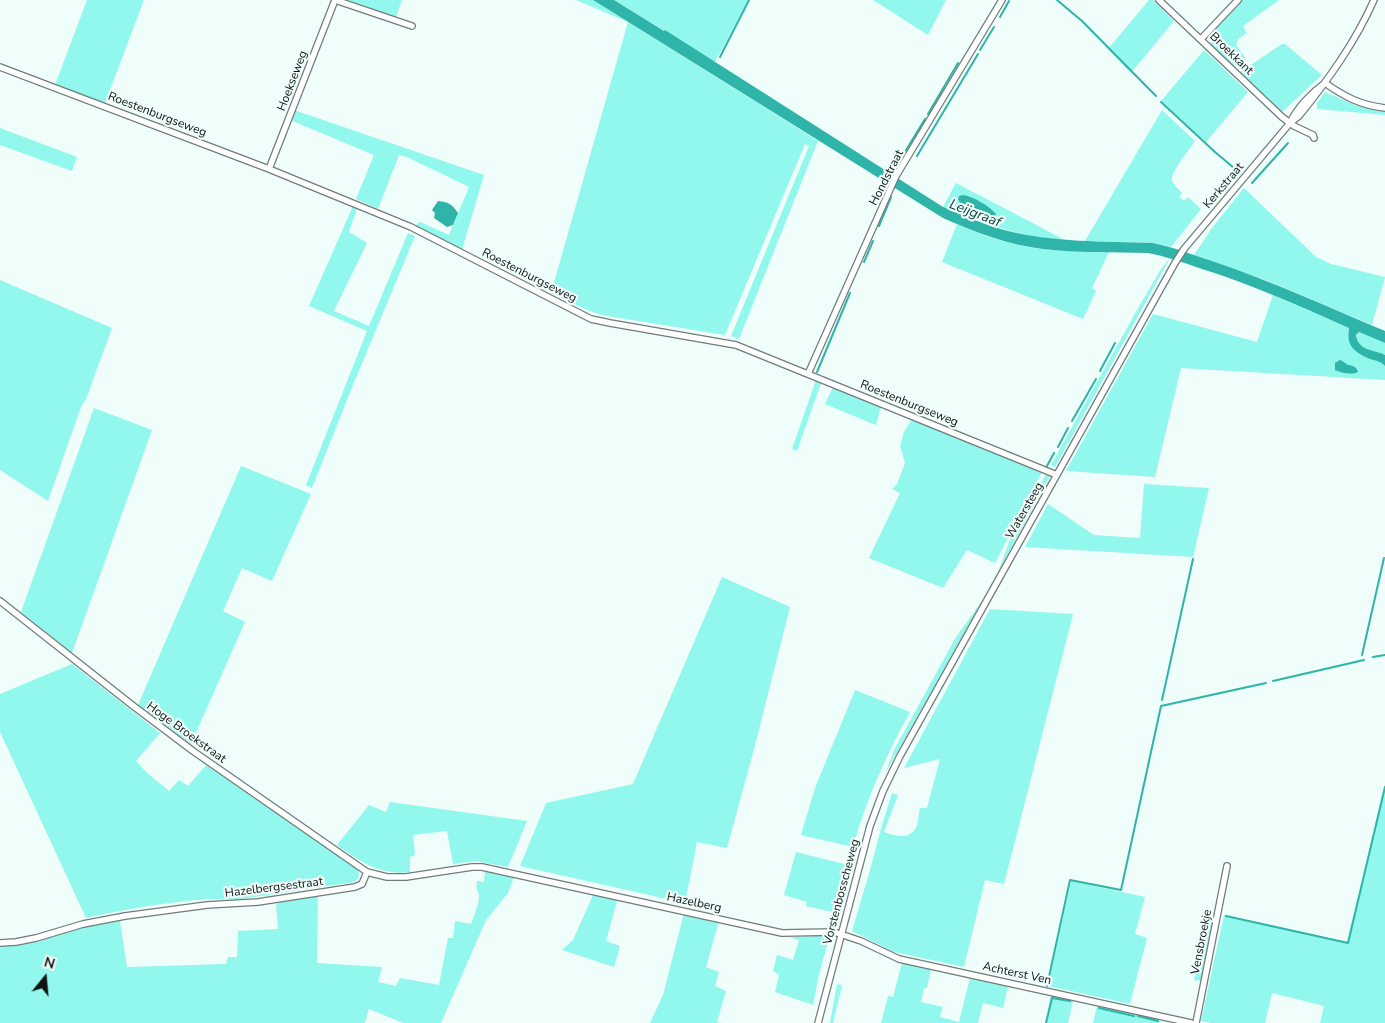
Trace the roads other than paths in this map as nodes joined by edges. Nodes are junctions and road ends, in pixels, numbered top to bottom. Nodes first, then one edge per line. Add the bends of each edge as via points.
1 (335, 0) edge
2 (1002, 0) edge
3 (1159, 0) edge
4 (1238, 0) edge
5 (1374, 0) edge
6 (412, 26) dead end
7 (1201, 39) junction
8 (0, 67) edge
9 (1324, 83) junction
10 (1385, 108) edge
11 (1290, 123) junction
12 (1314, 138) dead end
13 (269, 169) junction
14 (1175, 263) joint
15 (808, 374) junction
16 (1057, 475) junction
17 (0, 601) edge
18 (893, 769) joint
19 (1227, 866) dead end
20 (368, 872) junction
21 (841, 934) junction
22 (0, 943) edge
23 (818, 1023) edge
24 (1191, 1023) edge
25 (1196, 1023) edge

1 - 6 street
1 - 13 street, Hoekseweg
2 - 15 street, Hondstraat via 896,176
3 - 7 street, Broekkant
4 - 7 street
5 - 9 street, Kerkstraat via 1360,29
7 - 11 street, Broekkant
8 - 13 street, Roestenburgseweg
9 - 10 street via 1357,102
9 - 11 street, Kerkstraat via 1300,107
11 - 12 street
11 - 14 street, Kerkstraat
13 - 15 street, Roestenburgseweg via 411,227 591,319 736,345
14 - 16 street, Watersteeg
15 - 16 street, Roestenburgseweg
16 - 18 street, Watersteeg
17 - 20 street, Hoge Broekstraat via 185,745
18 - 21 street, Vorstenbosscheweg via 870,826
19 - 25 street, Vensbroekje
20 - 21 street, Hazelberg via 406,877 482,868 782,932
20 - 22 street, Hazelbergsestraat via 362,884 355,887 258,902 125,916 36,938
21 - 23 street, Vorstenbosscheweg
21 - 24 street, Achterst Ven via 899,959

